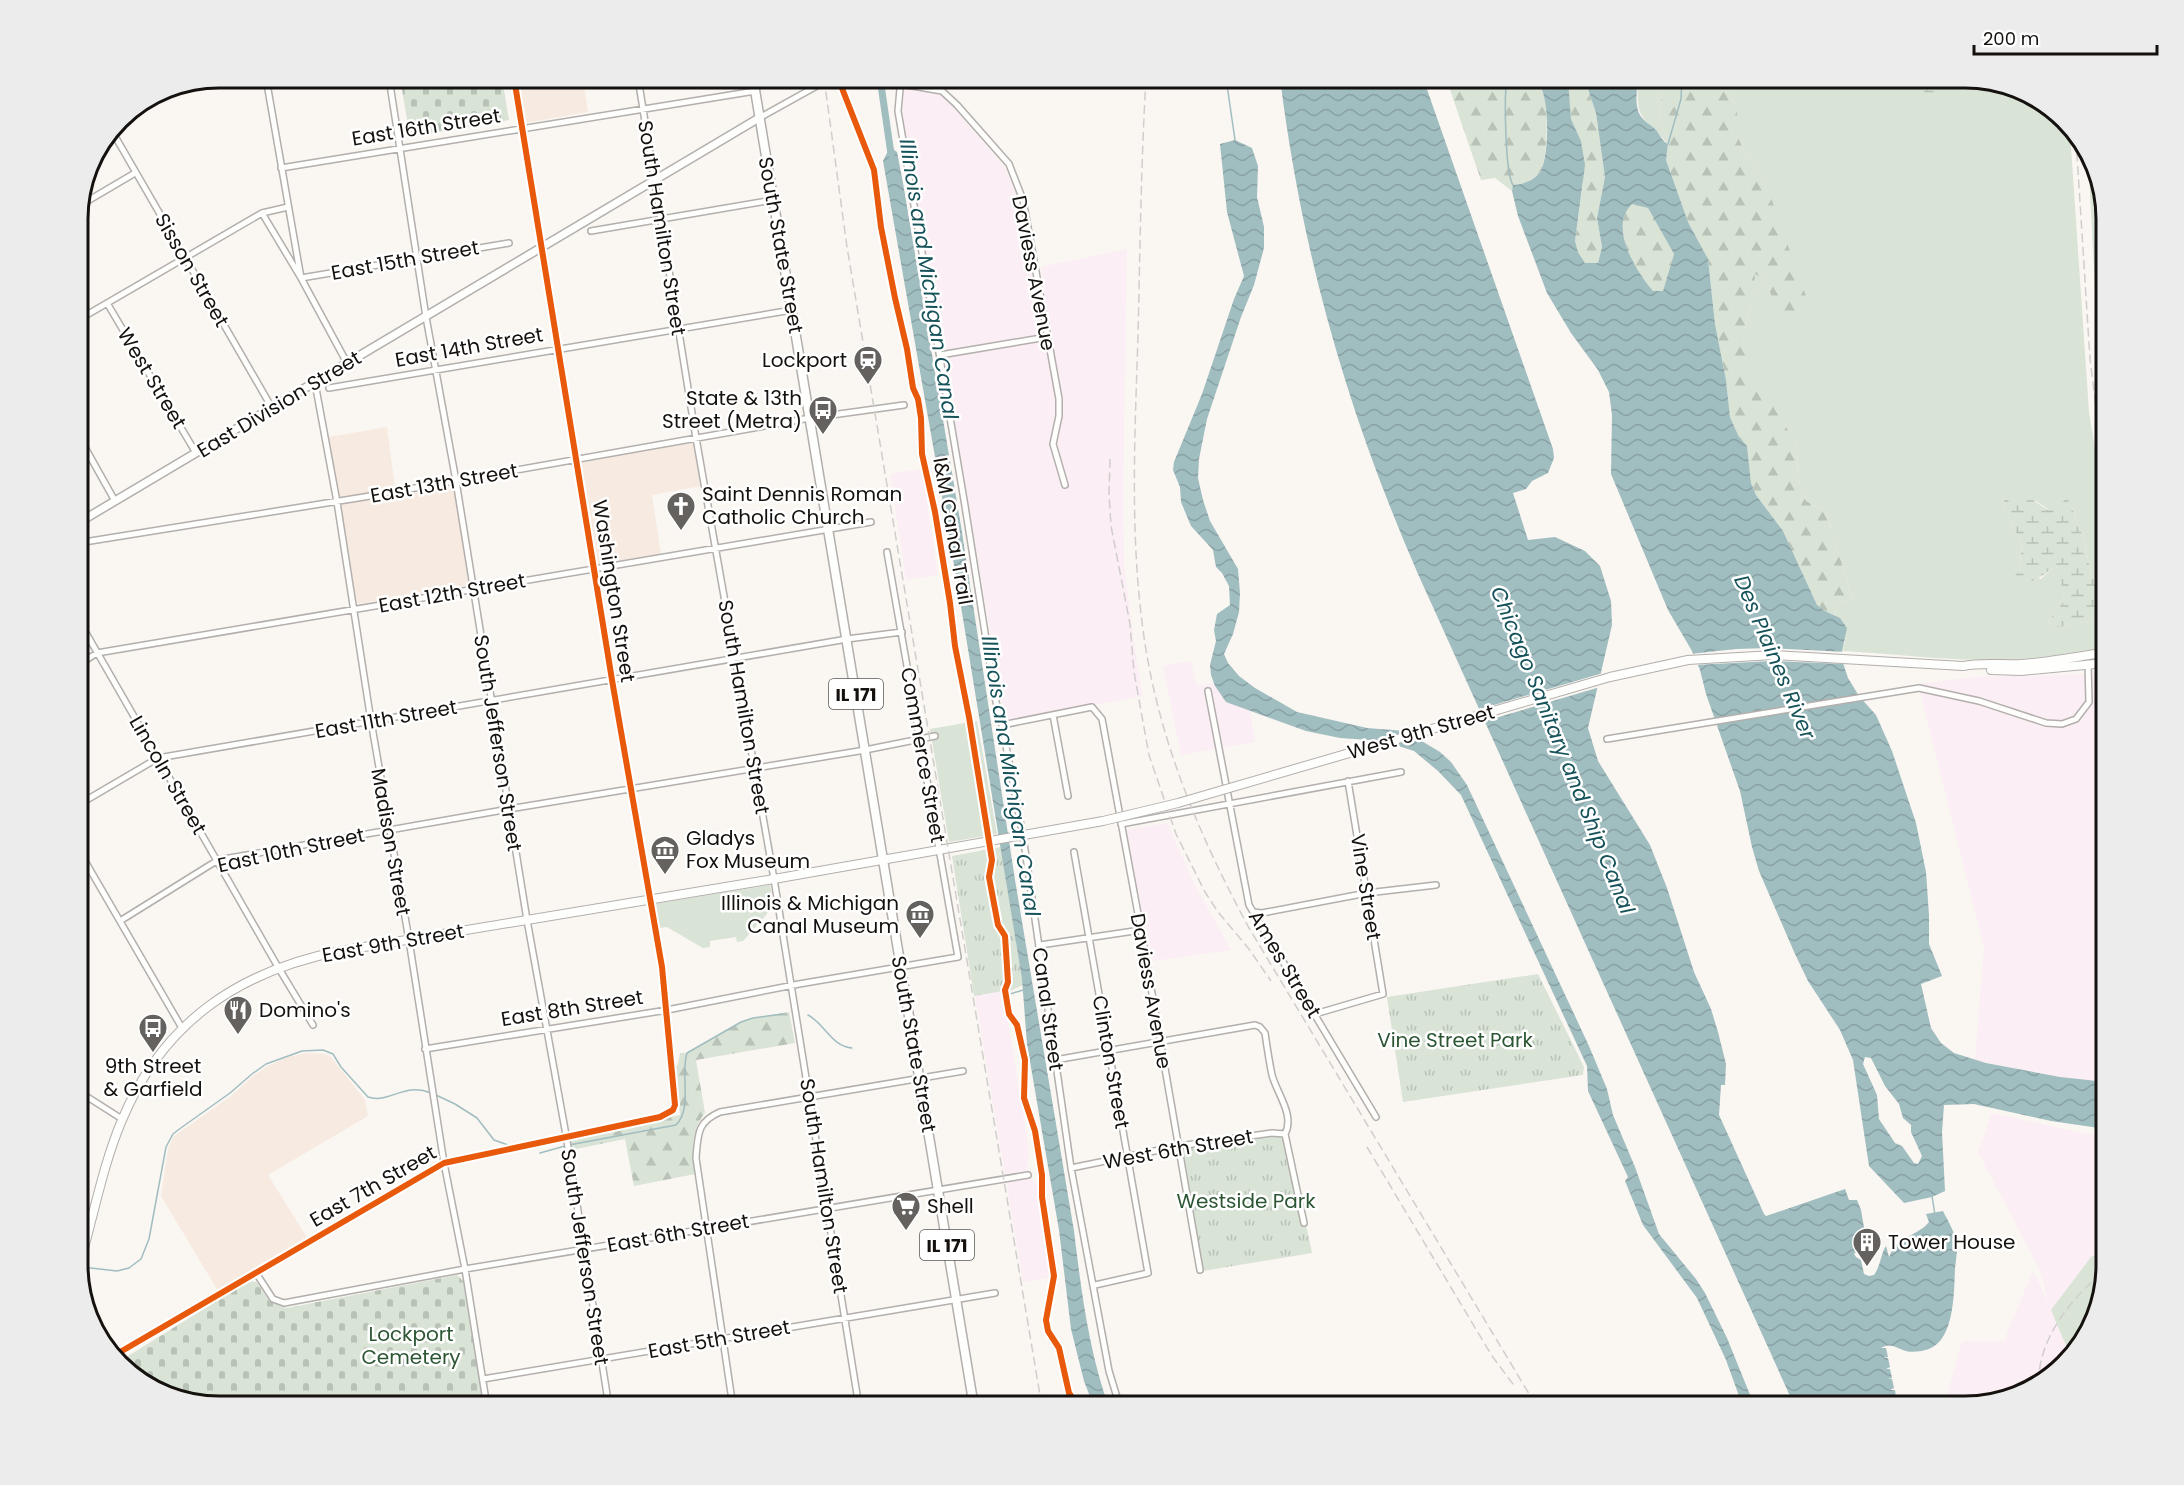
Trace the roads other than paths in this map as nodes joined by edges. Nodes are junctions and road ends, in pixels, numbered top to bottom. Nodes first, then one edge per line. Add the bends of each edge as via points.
1 (268, 89) edge
2 (391, 89) edge
3 (516, 89) edge
4 (640, 89) edge
5 (812, 89) edge
6 (900, 89) edge
7 (932, 89) edge
8 (755, 91) joint
9 (643, 110) junction
10 (759, 118) junction
11 (522, 129) junction
12 (116, 140) edge
13 (401, 147) junction
14 (281, 168) junction
15 (135, 173) junction
16 (655, 178) junction
17 (90, 199) edge
18 (773, 200) junction
19 (288, 207) junction
20 (262, 213) junction
21 (661, 220) junction
22 (591, 231) dead end
23 (508, 243) dead end
24 (542, 248) junction
25 (418, 257) junction
26 (185, 258) junction
27 (301, 278) junction
28 (107, 303) junction
29 (792, 310) junction
30 (89, 314) edge
31 (426, 317) junction
32 (678, 328) junction
33 (1047, 337) junction
34 (557, 349) junction
35 (940, 355) junction
36 (347, 363) junction
37 (436, 369) junction
38 (315, 383) junction
39 (329, 388) dead end
40 (904, 405) dead end
41 (273, 408) junction
42 (810, 418) junction
43 (696, 438) junction
44 (196, 453) junction
45 (89, 455) edge
46 (576, 459) junction
47 (456, 481) junction
48 (1065, 485) dead end
49 (115, 501) junction
50 (337, 502) junction
51 (89, 516) edge
52 (871, 522) dead end
53 (828, 528) junction
54 (89, 541) edge
55 (716, 548) junction
56 (887, 552) dead end
57 (594, 569) junction
58 (473, 588) junction
59 (354, 610) junction
60 (902, 632) junction
61 (89, 639) edge
62 (847, 639) junction
63 (97, 653) junction
64 (2096, 654) edge
65 (2088, 655) junction
66 (89, 658) edge
67 (736, 658) junction
68 (2096, 665) edge
69 (1963, 666) junction
70 (2088, 666) junction
71 (612, 680) junction
72 (1208, 691) dead end
73 (491, 700) junction
74 (1053, 715) junction
75 (371, 721) junction
76 (1002, 724) junction
77 (935, 736) dead end
78 (920, 739) junction
79 (1607, 739) dead end
80 (865, 750) junction
81 (158, 758) junction
82 (755, 768) junction
83 (1401, 772) dead end
84 (1348, 781) junction
85 (631, 788) junction
86 (1068, 796) dead end
87 (89, 799) edge
88 (1231, 802) junction
89 (509, 809) junction
90 (1121, 824) junction
91 (388, 830) junction
92 (1023, 836) junction
93 (940, 851) junction
94 (1074, 852) dead end
95 (218, 860) junction
96 (884, 860) junction
97 (89, 868) edge
98 (774, 879) junction
99 (1437, 885) dead end
100 (1367, 893) junction
101 (650, 899) junction
102 (1253, 912) junction
103 (527, 920) junction
104 (120, 921) junction
105 (1141, 930) junction
106 (1089, 938) junction
107 (409, 940) junction
108 (1040, 945) junction
109 (958, 957) joint
110 (901, 966) junction
111 (278, 967) junction
112 (791, 985) junction
113 (667, 1010) junction
114 (1315, 1014) junction
115 (313, 1025) dead end
116 (182, 1029) junction
117 (546, 1029) junction
118 (1159, 1042) junction
119 (425, 1048) junction
120 (1109, 1050) junction
121 (1055, 1060) junction
122 (963, 1071) dead end
123 (921, 1080) junction
124 (809, 1097) junction
125 (89, 1098) edge
126 (673, 1110) joint
127 (1376, 1117) dead end
128 (122, 1119) junction
129 (1286, 1134) junction
130 (566, 1136) junction
131 (1179, 1146) junction
132 (1128, 1157) junction
133 (444, 1162) junction
134 (1071, 1168) junction
135 (1028, 1175) dead end
136 (939, 1189) junction
137 (827, 1207) junction
138 (1304, 1223) dead end
139 (706, 1228) junction
140 (89, 1232) edge
141 (584, 1249) junction
142 (465, 1269) junction
143 (1200, 1270) dead end
144 (256, 1273) junction
145 (1095, 1285) junction
146 (995, 1293) dead end
147 (955, 1300) junction
148 (845, 1318) junction
149 (722, 1339) junction
150 (121, 1351) edge
151 (601, 1359) junction
152 (483, 1379) junction
153 (485, 1396) edge
154 (607, 1396) edge
155 (731, 1396) edge
156 (857, 1396) edge
157 (972, 1396) edge
158 (1117, 1396) edge

1 - 14 street
2 - 13 street, South Jefferson Street
3 - 11 street, Washington Street
4 - 9 street, South Hamilton Street
5 - 10 street
6 - 35 street, Canal Street via 898,111
7 - 33 street, Daviess Avenue via 942,91 957,105 1009,164 1023,200
8 - 9 street, East 16th Street
8 - 10 main road, South State Street / IL 171
9 - 11 street, East 16th Street
9 - 16 street, South Hamilton Street
10 - 16 street, East Division Street
10 - 18 main road, South State Street / IL 171
11 - 13 street, East 16th Street
11 - 24 street, Washington Street
12 - 15 street, Sisson Street
13 - 14 street, East 16th Street
13 - 25 street, South Jefferson Street
14 - 19 street
15 - 17 street
15 - 26 street, Sisson Street
16 - 21 street, South Hamilton Street
16 - 24 street, East Division Street
18 - 21 street
18 - 29 main road, South State Street / IL 171
19 - 20 street
19 - 27 street
20 - 26 street
20 - 27 street
21 - 22 street
21 - 32 street, South Hamilton Street
23 - 25 street, East 15th Street
24 - 31 street, East Division Street
24 - 34 street, Washington Street
25 - 27 street, East 15th Street
25 - 31 street, South Jefferson Street
26 - 28 street
26 - 41 street, Sisson Street
27 - 36 street
28 - 30 street
28 - 44 street, West Street
29 - 32 street, East 14th Street
29 - 42 main road, South State Street / IL 171
31 - 36 street, East Division Street
31 - 37 street, South Jefferson Street
32 - 34 street, East 14th Street
32 - 43 street, South Hamilton Street
33 - 35 street
33 - 48 street, Daviess Avenue via 1059,399 1053,444
34 - 37 street, East 14th Street
34 - 46 street, Washington Street
35 - 76 street, Canal Street
36 - 38 street, East Division Street
37 - 39 street, East 14th Street
37 - 47 street, South Jefferson Street
38 - 41 street, East Division Street
38 - 50 street, Madison Street
40 - 42 street, East 13th Street
41 - 44 street, East Division Street
42 - 43 street, East 13th Street
42 - 53 main road, South State Street / IL 171
43 - 46 street, East 13th Street
43 - 55 street, South Hamilton Street
44 - 49 street, East Division Street
45 - 49 street
46 - 47 street, East 13th Street
46 - 57 street, Washington Street
47 - 50 street, East 13th Street
47 - 58 street, South Jefferson Street
49 - 51 street, East Division Street
50 - 54 street, East 13th Street
50 - 59 street, Madison Street
52 - 53 street, East 12th Street
53 - 55 street, East 12th Street
53 - 62 main road, South State Street / IL 171
55 - 57 street, East 12th Street
55 - 67 street, South Hamilton Street
56 - 60 street, Commerce Street
57 - 58 street, East 12th Street
57 - 71 street, Washington Street
58 - 59 street, East 12th Street
58 - 73 street, South Jefferson Street
59 - 63 street, East 12th Street
59 - 75 street, Madison Street
60 - 62 street, East 11th Street
60 - 78 street, Commerce Street
61 - 63 street, Lincoln Street
62 - 67 street, East 11th Street
62 - 80 main road, South State Street / IL 171
63 - 66 street, East 12th Street
63 - 81 street, Lincoln Street
64 - 65 main road, West 9th Street
65 - 69 main road, West 9th Street via 2020,664
65 - 70 street
67 - 71 street, East 11th Street
67 - 82 street, South Hamilton Street
68 - 70 main road, West 9th Street
69 - 70 main road, West 9th Street via 2021,671
69 - 92 main road, West 9th Street, bridge via 1773,655 1688,660 1610,677 1178,802
70 - 79 street via 2089,702 2076,719 2062,724 1919,688
71 - 73 street, East 11th Street
71 - 85 street, Washington Street
72 - 88 street, Ames Street
73 - 75 street, East 11th Street
73 - 89 street, South Jefferson Street
74 - 76 street
74 - 86 street
74 - 90 street, Daviess Avenue via 1092,707 1102,719
75 - 81 street, East 11th Street
75 - 91 street, Madison Street
76 - 92 street, Canal Street
77 - 78 street, East 10th Street
78 - 80 street, East 10th Street
78 - 93 street, Commerce Street
80 - 82 street, East 10th Street
80 - 96 main road, South State Street / IL 171
81 - 87 street, East 11th Street
81 - 95 street, Lincoln Street
82 - 85 street, East 10th Street
82 - 98 street, South Hamilton Street
83 - 84 street, West 9th Street
84 - 88 street, West 9th Street
84 - 100 street, Vine Street
85 - 89 street, East 10th Street
85 - 101 street, Washington Street
88 - 90 street, West 9th Street
88 - 102 street, Ames Street
89 - 91 street, East 10th Street
89 - 103 street, South Jefferson Street
90 - 105 street, Daviess Avenue
91 - 95 street, East 10th Street
91 - 107 street, Madison Street
92 - 93 main road, West 9th Street
92 - 108 street, Canal Street
93 - 96 main road, West 9th Street
93 - 109 street, Commerce Street
94 - 106 street, Clinton Street
95 - 104 street, East 10th Street
95 - 111 street, Lincoln Street
96 - 98 main road, East 9th Street
96 - 110 main road, South State Street / IL 171
97 - 104 street
98 - 101 main road, East 9th Street
98 - 112 street, South Hamilton Street
99 - 100 street
100 - 102 street
100 - 114 street, Vine Street via 1383,994
101 - 103 main road, East 9th Street
101 - 113 street, Washington Street
102 - 114 street, Ames Street
103 - 107 main road, East 9th Street
103 - 117 street, South Jefferson Street
104 - 116 street
105 - 106 street
105 - 118 street, Daviess Avenue
106 - 108 street
106 - 120 street, Clinton Street
107 - 111 main road, East 9th Street via 314,956
107 - 119 street, Madison Street
108 - 121 street, Canal Street
109 - 110 street, East 8th Street
110 - 112 street, East 8th Street
110 - 123 main road, South State Street / IL 171
111 - 115 street, Lincoln Street
111 - 116 main road, East 9th Street via 238,986
112 - 113 street, East 8th Street
112 - 124 street, South Hamilton Street
113 - 117 street, East 8th Street
113 - 126 street, Washington Street via 676,1098
114 - 127 street, Ames Street
116 - 128 main road, East 9th Street via 147,1071
117 - 119 street, East 8th Street
117 - 130 street, South Jefferson Street
118 - 120 street
118 - 129 street via 1260,1027 1265,1033 1273,1078 1287,1112
118 - 131 street, Daviess Avenue
119 - 133 street, Madison Street
120 - 121 street
120 - 132 street, Clinton Street
121 - 134 street, Canal Street
122 - 123 street
123 - 124 street
123 - 136 main road, South State Street / IL 171
124 - 137 street, South Hamilton Street
124 - 139 street via 720,1112 700,1127 696,1158
125 - 128 street
126 - 130 street, East 7th Street via 660,1117
128 - 140 main road, East 9th Street
129 - 131 street, West 6th Street
129 - 138 street
130 - 133 street, East 7th Street
130 - 141 street, South Jefferson Street
131 - 132 street, West 6th Street
131 - 143 street, Daviess Avenue
132 - 134 street, West 6th Street
132 - 145 street, Clinton Street via 1148,1273
133 - 142 street, Madison Street
133 - 144 street, East 7th Street
134 - 145 street, Canal Street
135 - 136 street
136 - 137 street, East 6th Street
136 - 147 main road, South State Street / IL 171
137 - 139 street, East 6th Street
137 - 148 street, South Hamilton Street
139 - 141 street, East 6th Street
139 - 149 street
141 - 142 street, East 6th Street
141 - 151 street, South Jefferson Street
142 - 144 street, East 6th Street via 284,1303 273,1299
142 - 152 street, Madison Street
144 - 150 street, East 7th Street
145 - 158 street, Canal Street
146 - 147 street, East 5th Street
147 - 148 street, East 5th Street
147 - 157 main road, South State Street / IL 171
148 - 149 street, East 5th Street
148 - 156 street, South Hamilton Street
149 - 151 street, East 5th Street
149 - 155 street
151 - 152 street, East 5th Street
151 - 154 street, South Jefferson Street
152 - 153 street, Madison Street

